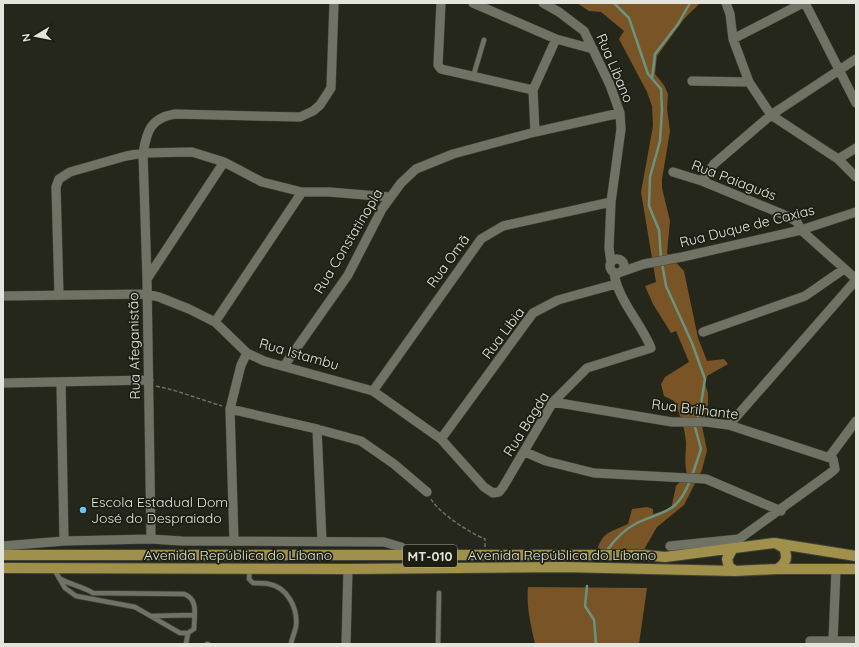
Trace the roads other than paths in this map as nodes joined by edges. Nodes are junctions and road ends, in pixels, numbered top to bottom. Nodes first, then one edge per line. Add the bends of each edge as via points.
1 (334, 3) edge
2 (441, 3) edge
3 (473, 3) edge
4 (543, 3) edge
5 (726, 3) edge
6 (804, 3) edge
7 (556, 39) junction
8 (733, 39) junction
9 (484, 40) dead end
10 (593, 49) junction
11 (856, 58) edge
12 (838, 70) junction
13 (474, 77) junction
14 (692, 81) dead end
15 (749, 82) junction
16 (533, 90) junction
17 (856, 103) edge
18 (620, 113) junction
19 (771, 115) junction
20 (536, 132) junction
21 (856, 148) edge
22 (143, 153) junction
23 (838, 159) junction
24 (224, 162) junction
25 (673, 172) dead end
26 (856, 177) edge
27 (702, 181) junction
28 (302, 192) junction
29 (390, 197) junction
30 (611, 202) junction
31 (856, 212) edge
32 (801, 230) junction
33 (615, 260) junction
34 (649, 263) junction
35 (844, 269) junction
36 (618, 272) junction
37 (147, 279) junction
38 (856, 280) edge
39 (616, 284) junction
40 (146, 294) junction
41 (59, 295) junction
42 (3, 296) edge
43 (215, 322) junction
44 (703, 332) dead end
45 (247, 353) junction
46 (284, 366) junction
47 (61, 382) junction
48 (149, 382) junction
49 (3, 383) edge
50 (373, 391) junction
51 (553, 402) junction
52 (230, 409) junction
53 (856, 421) edge
54 (729, 425) junction
55 (317, 429) junction
56 (441, 439) junction
57 (524, 452) junction
58 (830, 456) junction
59 (427, 492) road end
60 (493, 493) joint
61 (780, 511) junction
62 (151, 539) junction
63 (739, 539) junction
64 (64, 541) junction
65 (182, 541) junction
66 (234, 541) junction
67 (322, 542) junction
68 (774, 543) junction
69 (3, 546) edge
70 (670, 546) dead end
71 (733, 548) junction
72 (182, 554) junction
73 (3, 555) edge
74 (414, 556) junction
75 (856, 556) edge
76 (3, 568) edge
77 (53, 568) junction
78 (250, 568) junction
79 (348, 569) junction
80 (777, 569) junction
81 (836, 569) junction
82 (856, 569) edge
83 (735, 571) junction
84 (59, 578) junction
85 (439, 593) dead end
86 (194, 615) junction
87 (151, 616) junction
88 (188, 633) junction
89 (833, 641) junction
90 (856, 641) edge
91 (186, 644) edge
92 (291, 644) edge
93 (346, 644) edge
94 (438, 644) edge
95 (810, 644) edge

1 - 22 street, Rua Afeganistão via 331,88 314,111 300,117 165,115 153,124
2 - 13 street via 438,65 441,69
3 - 7 street
4 - 10 street, Rua Libano via 560,12 584,31
5 - 8 street
6 - 8 street
6 - 12 street
7 - 10 street
7 - 16 street
8 - 15 street
9 - 13 lane
10 - 18 street, Rua Libano
11 - 12 street
12 - 17 street
12 - 19 street
13 - 16 street
14 - 15 street
15 - 19 street
16 - 20 street
18 - 20 street, Rua Constatinopla
18 - 30 street, Rua Libano
19 - 23 street
19 - 27 street via 714,164
20 - 29 street, Rua Constatinopla via 453,154 416,169
21 - 23 street
22 - 24 street via 192,152
22 - 37 street, Rua Afeganistão
22 - 41 street via 70,172 59,179 56,187
23 - 26 street
24 - 28 street via 262,182
24 - 37 street
25 - 27 street, Rua Paiaguás
27 - 32 street, Rua Paiaguás via 788,216
28 - 29 street
28 - 43 street
29 - 46 street, Rua Constatinopla via 348,275
30 - 33 street, Rua Libano via 610,236
30 - 50 street, Rua Omã via 502,226 481,239
31 - 32 street, Rua Duque de Caxias
32 - 34 street, Rua Duque de Caxias
32 - 35 street, Rua Paiaguás
33 - 34 street, Rua Duque de Caxias
33 - 36 street, Rua Libano via 624,267
34 - 36 street, Rua Duque de Caxias
35 - 38 street, Rua Paiaguás
35 - 44 street via 805,296
36 - 39 street, Rua Libano
37 - 40 street, Rua Afeganistão
38 - 54 street
39 - 51 street, Rua Bagda via 651,348 587,368
39 - 56 street, Rua Libia via 558,300 533,313
40 - 41 street, Rua Istambu
40 - 43 street, Rua Istambu via 189,309
40 - 48 street, Rua Afeganistão
41 - 42 street, Rua Istambu
43 - 45 street, Rua Istambu
45 - 46 street, Rua Istambu
45 - 52 street via 241,365
46 - 50 street, Rua Istambu
47 - 48 street
47 - 49 street
47 - 64 street
48 - 62 street, Rua Afeganistão
50 - 56 street, Rua Istambu
51 - 54 street, Rua Brilhante via 672,422
51 - 57 street, Rua Bagda
52 - 55 street
52 - 66 street
53 - 58 street
54 - 58 street, Rua Brilhante
55 - 59 street via 361,441
55 - 67 street
56 - 60 street, Rua Istambu via 484,487
57 - 60 street, Rua Bagda via 502,490
57 - 61 street via 546,461 594,473 706,479
58 - 61 street via 835,463 835,469
61 - 63 street
62 - 64 street, Avenida República do Líbano
62 - 65 street, Avenida República do Líbano
63 - 70 street
63 - 71 street
64 - 69 street, Avenida República do Líbano
65 - 66 street, Avenida República do Líbano
65 - 72 street
66 - 67 street, Avenida República do Líbano
67 - 74 street, Avenida República do Líbano via 384,542 401,547
68 - 71 main road, Avenida República do Líbano / MT-010
68 - 75 main road, Avenida República do Líbano / MT-010
68 - 80 main road via 783,546 786,551 784,563
71 - 74 main road, Avenida República do Líbano / MT-010 via 665,557
71 - 83 main road via 726,559 729,567
72 - 73 main road, Avenida República do Líbano / MT-010
72 - 74 main road, Avenida República do Líbano / MT-010
76 - 77 main road, Avenida República do Líbano / MT-010
77 - 78 main road, Avenida República do Líbano / MT-010
77 - 84 lane
78 - 79 main road, Avenida República do Líbano / MT-010
78 - 92 lane via 249,579 253,583 269,584 290,598 295,611 296,626
79 - 83 main road, Avenida República do Líbano / MT-010 via 563,567
79 - 93 street
80 - 81 main road, Avenida República do Líbano / MT-010
80 - 83 main road, Avenida República do Líbano / MT-010
81 - 82 main road, Avenida República do Líbano / MT-010
81 - 89 street
84 - 86 lane via 93,593 184,594 190,596 194,602
84 - 87 lane via 76,596 135,607
85 - 94 lane
86 - 87 lane
86 - 88 lane via 194,629
87 - 88 lane via 180,633
88 - 91 lane
89 - 90 street
89 - 95 street via 810,640

